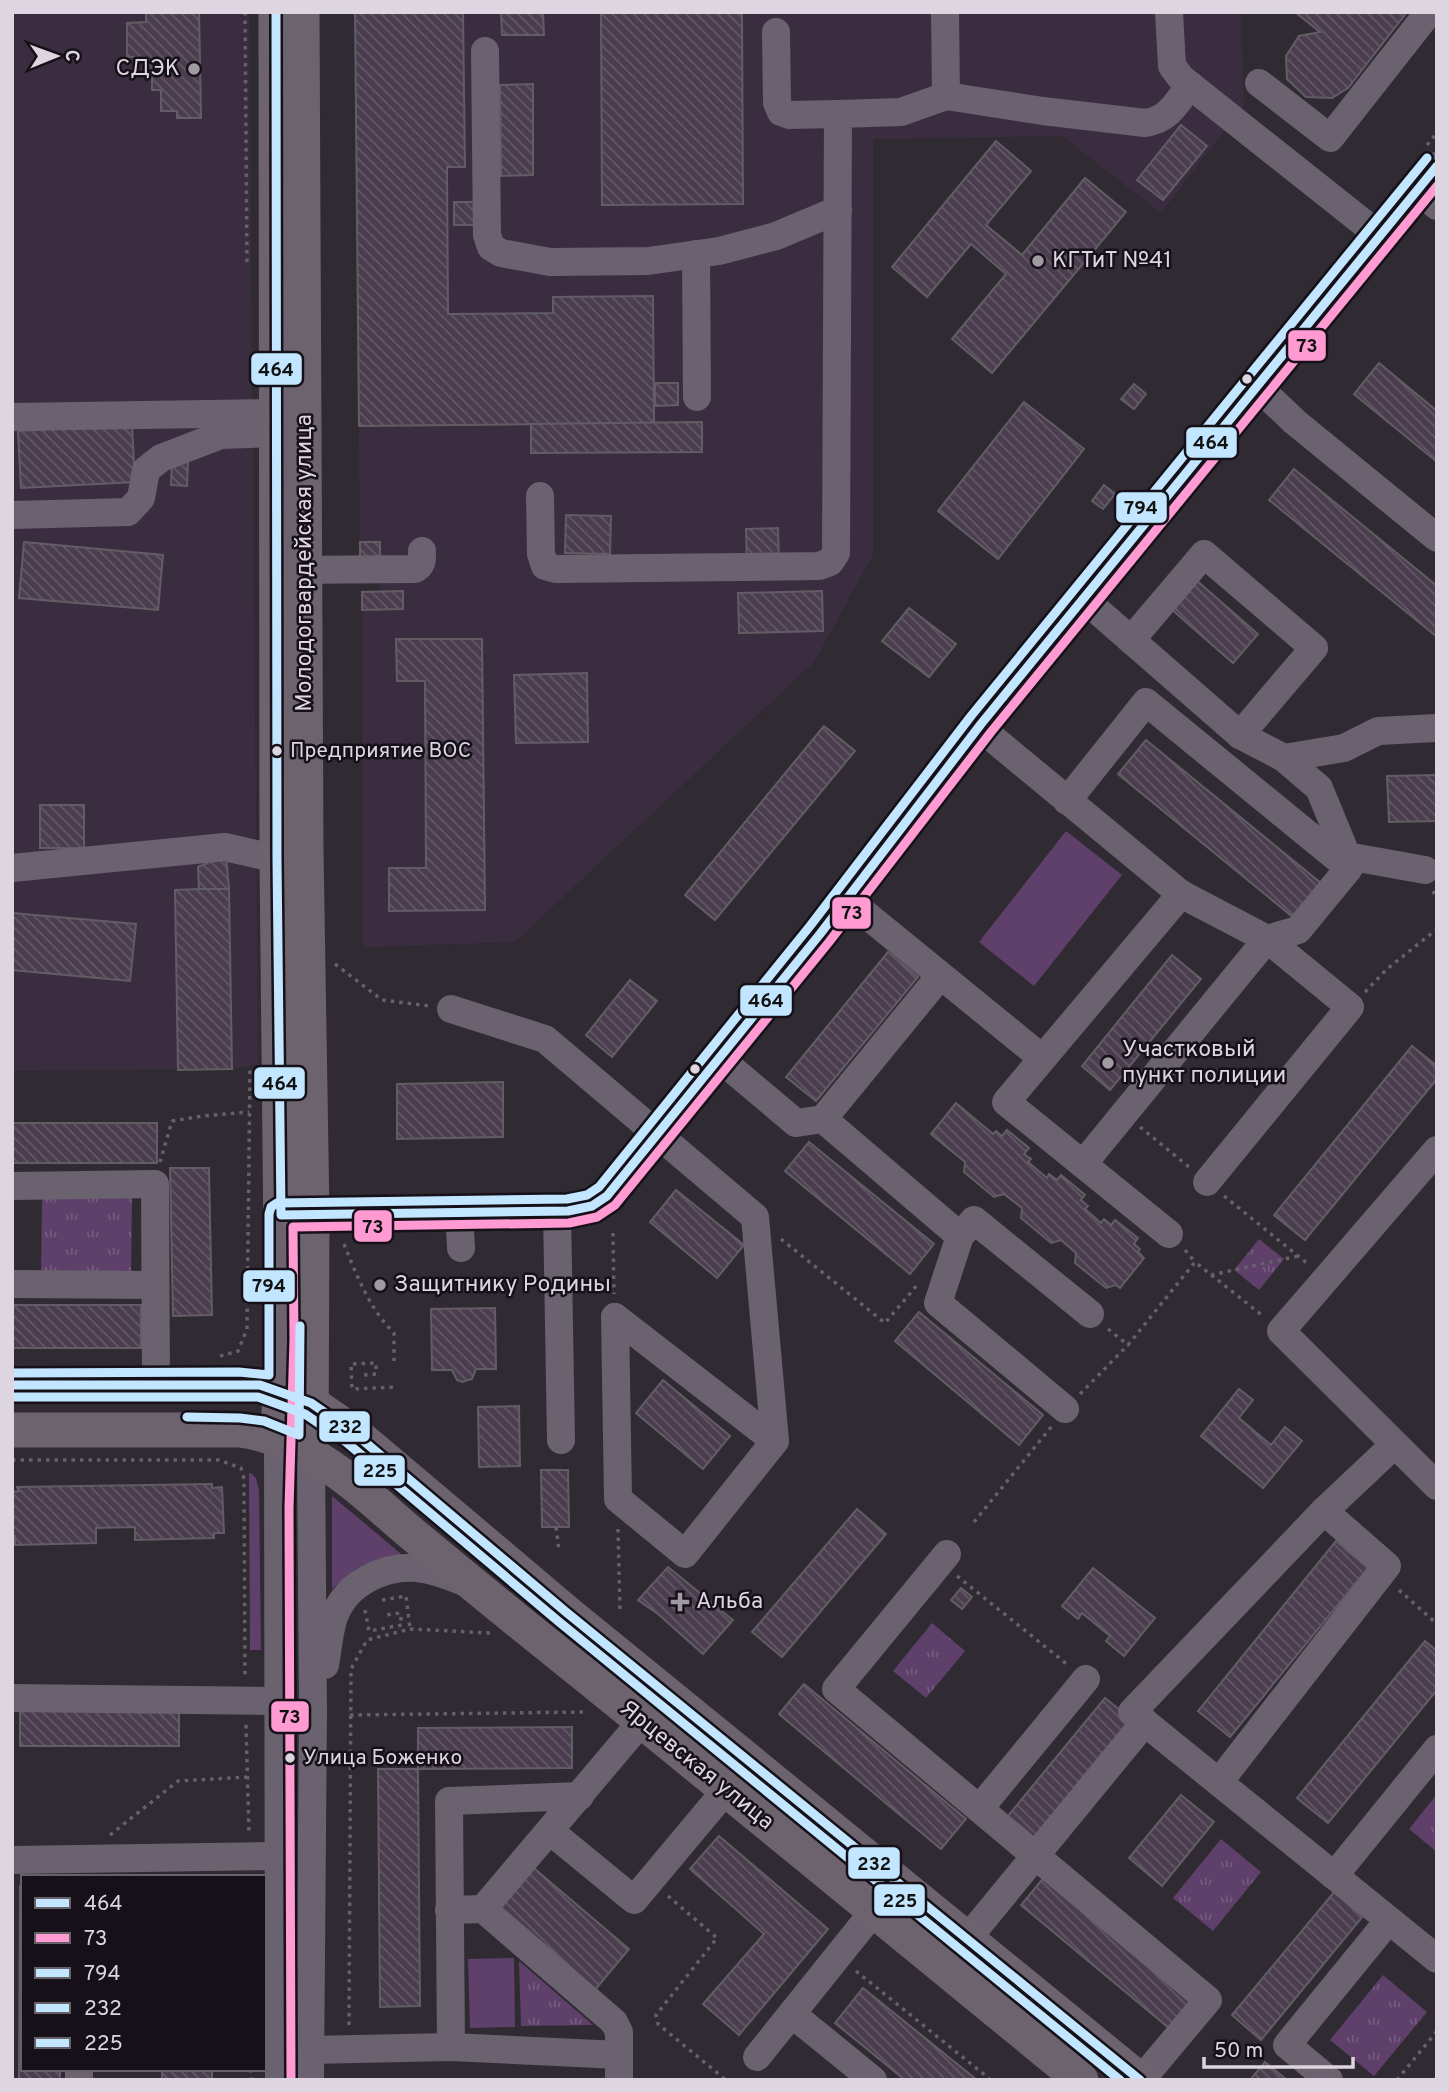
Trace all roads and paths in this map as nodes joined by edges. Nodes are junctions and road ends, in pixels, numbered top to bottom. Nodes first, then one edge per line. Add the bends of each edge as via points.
1 (245, 12) edge
2 (276, 12) edge
3 (302, 12) edge
4 (945, 12) edge
5 (1170, 12) edge
6 (1429, 12) edge
7 (776, 32) dead end
8 (485, 51) dead end
9 (1259, 83) dead end
10 (1190, 85) junction
11 (946, 96) junction
12 (838, 114) junction
13 (1437, 166) edge
14 (1427, 198) edge
15 (838, 210) junction
16 (1380, 236) junction
17 (696, 254) junction
18 (247, 276) dead end
19 (1258, 387) junction
20 (697, 397) dead end
21 (12, 417) edge
22 (277, 423) junction
23 (540, 496) dead end
24 (12, 515) edge
25 (1437, 538) edge
26 (422, 551) dead end
27 (291, 570) junction
28 (1084, 599) junction
29 (1130, 640) junction
30 (979, 727) junction
31 (1436, 727) edge
32 (1240, 735) junction
33 (1284, 758) junction
34 (1067, 801) junction
35 (277, 859) junction
36 (12, 868) edge
37 (1425, 870) dead end
38 (1181, 894) junction
39 (847, 899) junction
40 (1437, 929) edge
41 (1267, 939) junction
42 (330, 964) dead end
43 (940, 976) junction
44 (1350, 1007) junction
45 (451, 1009) joint
46 (1042, 1058) junction
47 (720, 1059) junction
48 (249, 1102) dead end
49 (249, 1112) junction
50 (823, 1119) junction
51 (658, 1134) junction
52 (1437, 1150) edge
53 (1083, 1164) junction
54 (1207, 1182) dead end
55 (155, 1184) junction
56 (12, 1186) edge
57 (459, 1212) junction
58 (557, 1212) junction
59 (296, 1215) junction
60 (755, 1217) junction
61 (613, 1233) dead end
62 (1169, 1234) dead end
63 (960, 1237) junction
64 (344, 1244) dead end
65 (461, 1248) dead end
66 (1298, 1256) dead end
67 (1211, 1275) junction
68 (12, 1284) edge
69 (918, 1284) dead end
70 (155, 1285) junction
71 (1090, 1314) joint
72 (614, 1317) junction
73 (1281, 1331) junction
74 (1128, 1345) junction
75 (238, 1351) dead end
76 (394, 1361) dead end
77 (363, 1375) dead end
78 (156, 1384) junction
79 (12, 1385) edge
80 (396, 1387) dead end
81 (296, 1397) junction
82 (1065, 1409) junction
83 (12, 1430) edge
84 (278, 1438) junction
85 (561, 1440) dead end
86 (775, 1441) junction
87 (1394, 1445) junction
88 (311, 1453) junction
89 (12, 1460) edge
90 (1437, 1486) edge
91 (618, 1499) junction
92 (1324, 1511) junction
93 (974, 1522) dead end
94 (556, 1527) dead end
95 (559, 1550) dead end
96 (944, 1558) joint
97 (1381, 1574) junction
98 (474, 1586) junction
99 (375, 1601) dead end
100 (364, 1603) dead end
101 (620, 1614) dead end
102 (385, 1615) dead end
103 (1437, 1624) edge
104 (411, 1629) junction
105 (489, 1633) dead end
106 (1086, 1679) joint
107 (12, 1698) edge
108 (245, 1701) junction
109 (278, 1701) junction
110 (313, 1711) junction
111 (593, 1712) dead end
112 (350, 1715) junction
113 (642, 1721) junction
114 (1145, 1722) junction
115 (1437, 1749) edge
116 (247, 1777) junction
117 (1219, 1782) junction
118 (726, 1790) junction
119 (580, 1796) junction
120 (980, 1808) junction
121 (550, 1831) junction
122 (1036, 1854) junction
123 (278, 1856) junction
124 (250, 1857) junction
125 (12, 1860) edge
126 (79, 1868) edge
127 (1334, 1876) junction
128 (651, 1881) junction
129 (483, 1909) junction
130 (449, 1910) junction
131 (874, 1911) junction
132 (1389, 1920) junction
133 (967, 1939) junction
134 (838, 1956) junction
135 (1437, 1959) edge
136 (792, 2014) junction
137 (1437, 2031) edge
138 (451, 2047) junction
139 (310, 2050) junction
140 (349, 2050) junction
141 (757, 2057) dead end
142 (620, 2068) edge
143 (1075, 2078) edge
144 (279, 2080) edge
145 (310, 2080) edge
146 (726, 2080) edge
147 (873, 2080) edge
148 (991, 2080) edge
149 (1141, 2080) edge
150 (1329, 2080) edge
151 (1396, 2080) edge

1 - 18 path
2 - 22 main road, Молодогвардейская улица
3 - 27 main road, Молодогвардейская улица
4 - 11 street
5 - 10 street via 1172,66
6 - 9 street via 1330,138
7 - 12 street via 781,112
8 - 17 street via 487,235 491,247 550,262 648,261
10 - 11 street via 1167,115 1145,123
10 - 16 street
11 - 12 street via 901,112
12 - 15 street
13 - 14 street
14 - 16 street
15 - 17 street via 776,236
15 - 23 street via 835,553 830,562 819,566 556,569 545,566 541,554
16 - 19 street
17 - 20 street
19 - 25 street
19 - 28 street
21 - 22 street
22 - 24 street via 221,435 161,458 146,470 141,498 128,512
22 - 27 main road, Молодогвардейская улица
26 - 27 street via 422,563 415,569
27 - 35 main road, Молодогвардейская улица
27 - 59 main road, Молодогвардейская улица via 306,849
28 - 29 street
28 - 30 street
29 - 32 street
29 - 32 street via 1204,554 1314,648
30 - 34 street
30 - 39 street
31 - 33 street via 1378,731 1344,748
32 - 33 street
33 - 37 street via 1319,788 1347,856
34 - 38 street
34 - 41 street via 1146,702 1349,868 1298,930
35 - 36 street via 225,847
35 - 59 main road, Молодогвардейская улица
38 - 41 street
38 - 46 street
39 - 43 street
39 - 47 street
40 - 44 path via 1387,969
41 - 44 street
41 - 53 street
42 - 45 path via 382,1000
43 - 46 street
43 - 50 street
44 - 54 street
45 - 51 street via 545,1039
46 - 53 street via 1006,1102
47 - 50 street via 796,1123
47 - 51 street
48 - 49 path
49 - 55 path via 172,1121
49 - 75 path via 247,1329
50 - 63 street
51 - 58 street via 599,1204
51 - 60 street
52 - 73 street
53 - 62 street
55 - 56 street
55 - 70 street
57 - 58 street
57 - 59 street
57 - 65 street
58 - 85 street
59 - 81 main road, Молодогвардейская улица
60 - 69 path via 885,1323
60 - 86 street
61 - 72 path
63 - 71 street via 974,1220
63 - 82 street via 938,1303
64 - 76 path via 379,1318 394,1333
66 - 67 path
67 - 73 path
67 - 74 path via 1195,1262
68 - 70 street
70 - 78 street
71 - 74 path
72 - 86 street
72 - 91 street
73 - 87 street
74 - 82 path
77 - 80 path via 376,1374 376,1363 351,1364 352,1389
78 - 79 main road
78 - 81 main road via 260,1385
81 - 84 main road, Молодогвардейская улица
81 - 88 main road, Молодогвардейская улица
81 - 133 main road, Ярцевская улица via 372,1447 557,1605
82 - 93 path
83 - 84 main road via 240,1430
84 - 88 main road
84 - 109 street, Молодогвардейская улица
86 - 91 street via 685,1553
87 - 90 street
87 - 92 street
88 - 98 main road, Ярцевская улица
88 - 110 street, Молодогвардейская улица
89 - 108 path via 219,1460 241,1468
91 - 101 path
92 - 97 street via 1387,1566
92 - 114 street via 1132,1712
94 - 95 path
96 - 106 path
96 - 120 street via 836,1689
97 - 103 path
97 - 117 street
98 - 110 street via 417,1569 387,1571 356,1586 334,1617
98 - 113 main road, Ярцевская улица
99 - 104 path via 406,1596
100 - 102 path via 369,1631 402,1625 400,1613
104 - 105 path
104 - 112 path via 367,1640 351,1669
106 - 120 street
107 - 108 street
108 - 109 street
108 - 116 path
109 - 123 street, Молодогвардейская улица
110 - 139 street, Молодогвардейская улица
111 - 112 path
112 - 140 path
113 - 118 main road, Ярцевская улица
113 - 119 street
114 - 117 street
114 - 122 street
115 - 127 street
116 - 124 path
116 - 126 path via 178,1781
117 - 127 street
118 - 128 street
118 - 131 main road, Ярцевская улица
119 - 121 street
119 - 130 street via 449,1801
120 - 122 street
121 - 128 street via 634,1900
121 - 129 street
122 - 133 street
122 - 149 street via 1208,2000
123 - 124 street
123 - 144 street, Молодогвардейская улица
124 - 126 street
125 - 126 street
127 - 132 street
128 - 146 path via 717,1938 656,2015 658,2024
129 - 130 street
129 - 142 street via 614,2022 619,2032
130 - 138 street
131 - 134 street
131 - 143 main road, Ярцевская улица
132 - 135 street
132 - 150 street via 1287,2045
133 - 149 main road, Ярцевская улица
134 - 136 street
134 - 148 path
136 - 141 street
136 - 147 street
137 - 151 path
138 - 140 street
138 - 142 street
139 - 140 street
139 - 145 street, Молодогвардейская улица

